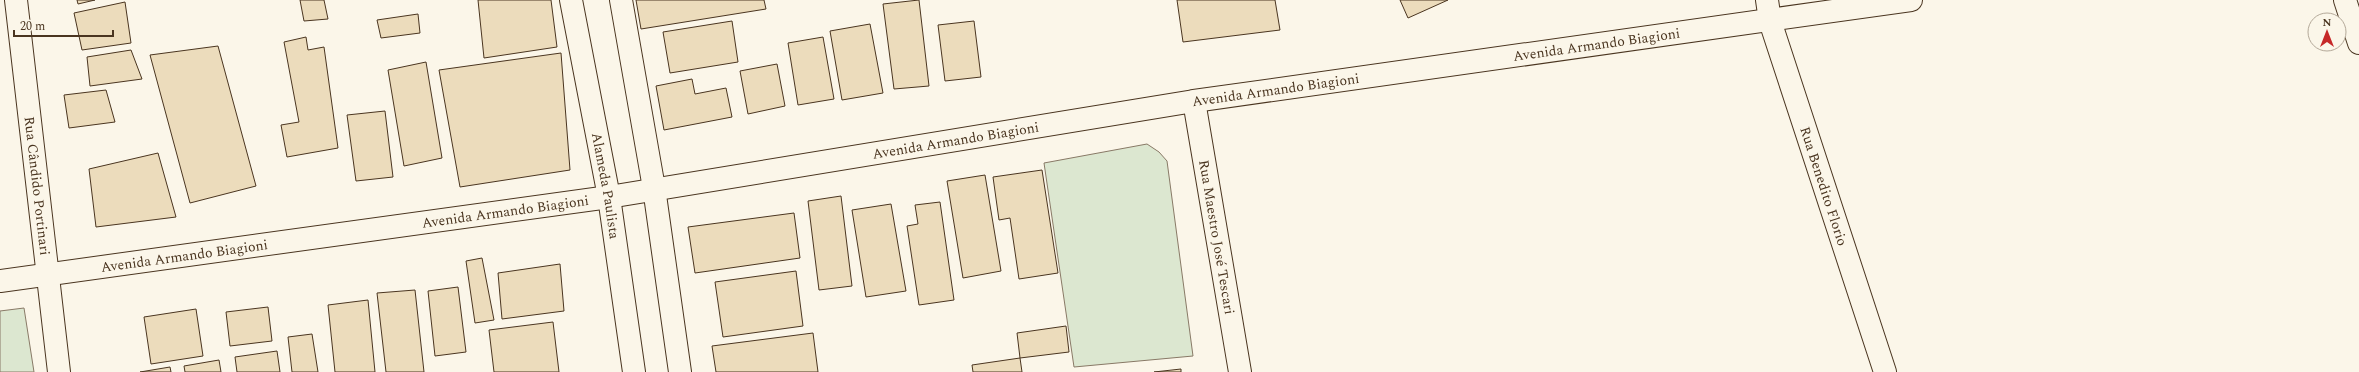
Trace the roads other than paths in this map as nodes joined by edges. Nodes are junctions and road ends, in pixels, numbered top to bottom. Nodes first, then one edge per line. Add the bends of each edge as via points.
1 (16, 0) edge
2 (571, 0) edge
3 (621, 0) edge
4 (1911, 0) edge
5 (2345, 0) edge
6 (1768, 10) edge
7 (2359, 43) edge
8 (1194, 102) junction
9 (654, 188) junction
10 (609, 197) junction
11 (46, 274) junction
12 (0, 281) edge
13 (59, 372) edge
14 (634, 372) edge
15 (680, 372) edge
16 (1240, 372) edge
17 (1885, 372) edge

1 - 11 street, Rua Cândido Portinari
2 - 10 street, Alameda Paulista
3 - 9 street
4 - 6 street, Avenida Armando Biagioni
5 - 7 street
6 - 8 street, Avenida Armando Biagioni
6 - 17 street, Rua Benedito Florio
8 - 9 street, Avenida Armando Biagioni
8 - 16 street, Rua Maestro José Tescari
9 - 10 street, Avenida Armando Biagioni
9 - 15 street
10 - 11 street, Avenida Armando Biagioni
10 - 14 street, Alameda Paulista
11 - 12 street, Avenida Armando Biagioni
11 - 13 street, Rua Cândido Portinari

